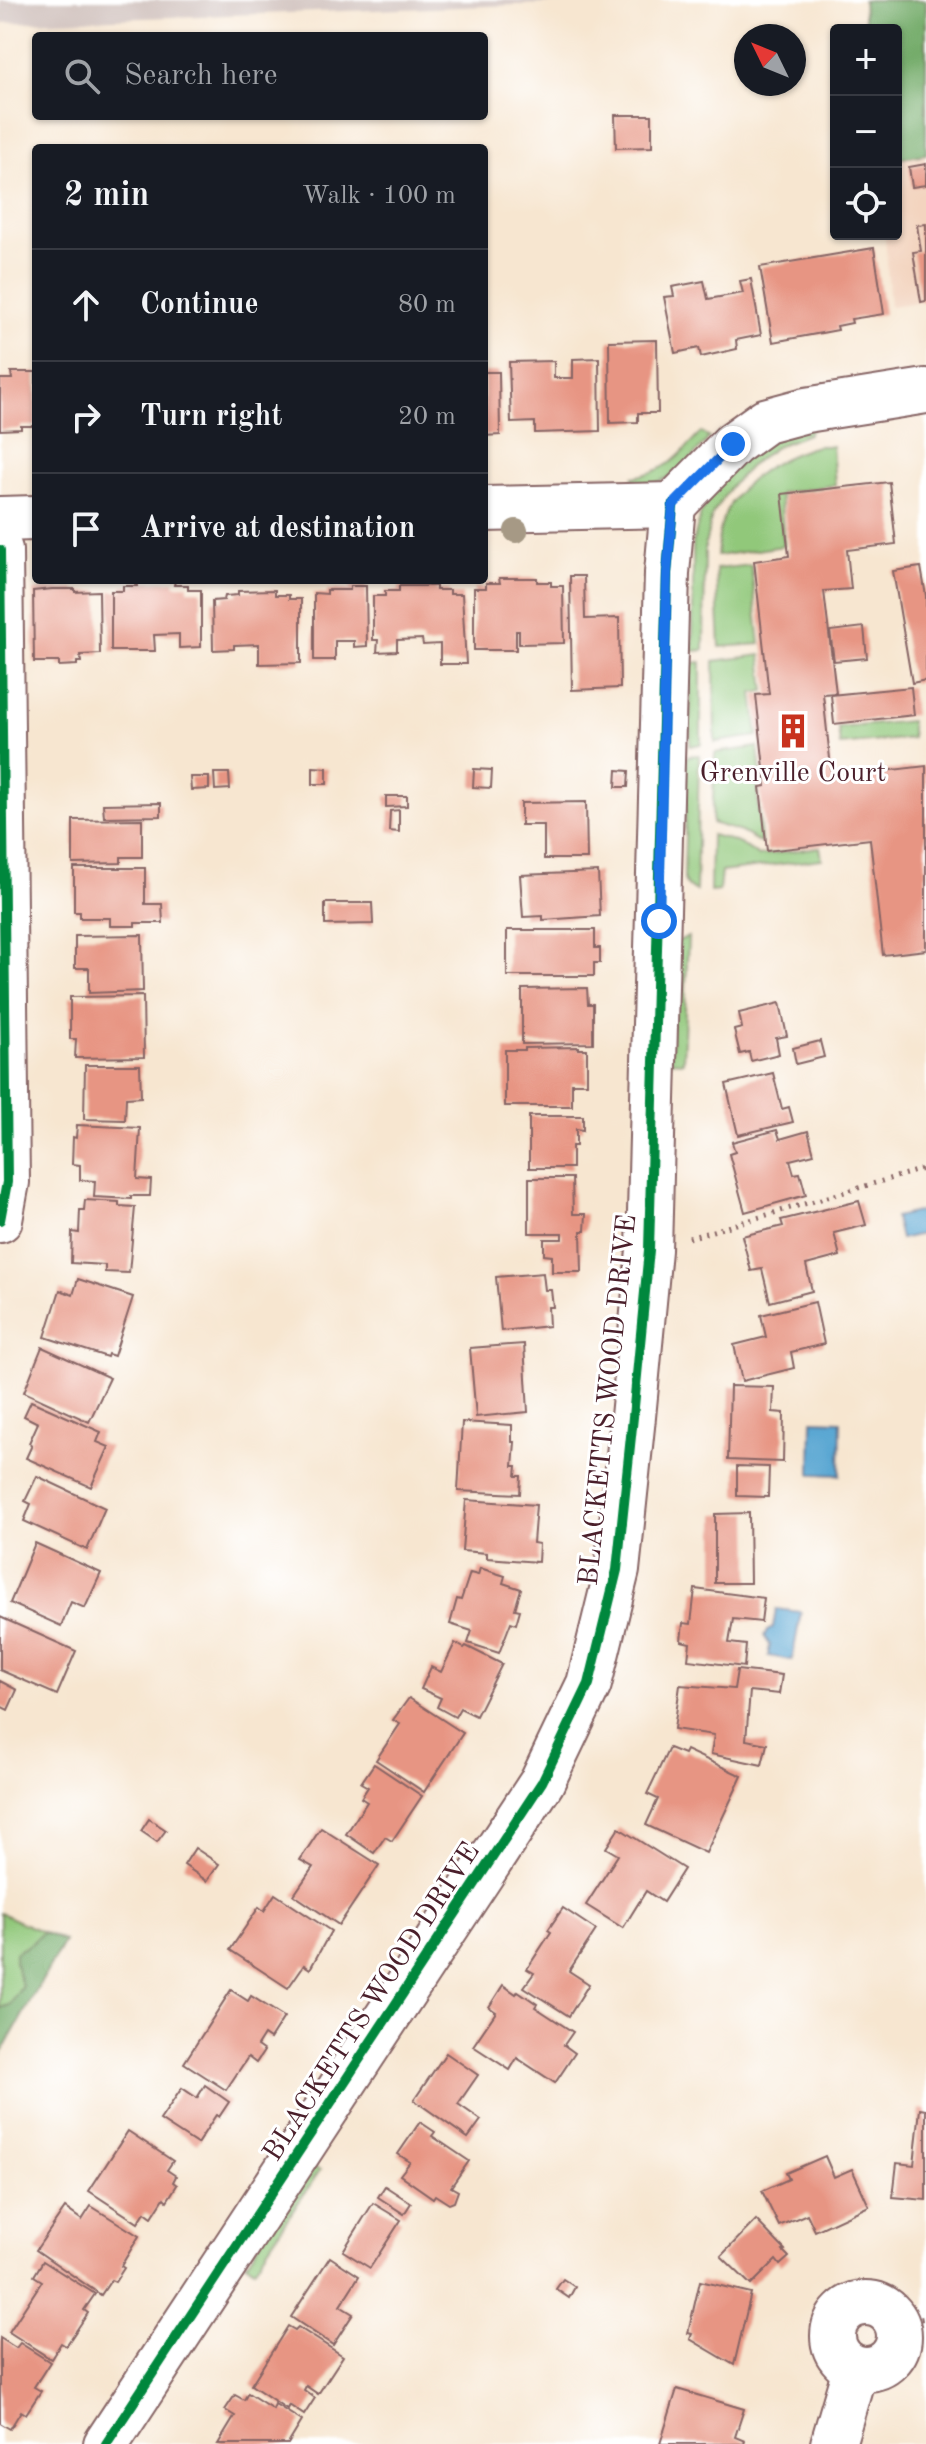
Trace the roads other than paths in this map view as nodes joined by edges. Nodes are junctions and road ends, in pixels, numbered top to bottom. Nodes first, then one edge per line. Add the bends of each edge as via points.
1 (919, 392) edge
2 (673, 505) junction
3 (488, 509) edge
4 (32, 518) edge
5 (0, 519) edge
6 (0, 550) edge
7 (0, 1220) edge
8 (912, 2320) edge
9 (106, 2444) edge
10 (833, 2444) edge

1 - 2 street via 765,421 733,444
2 - 3 street
2 - 9 street, BLACKETTS WOOD DRIVE via 649,1250 617,1570 589,1684 542,1782
4 - 5 street
6 - 7 street via 7,1182
8 - 10 street via 861,2303 836,2323 838,2355 855,2369

